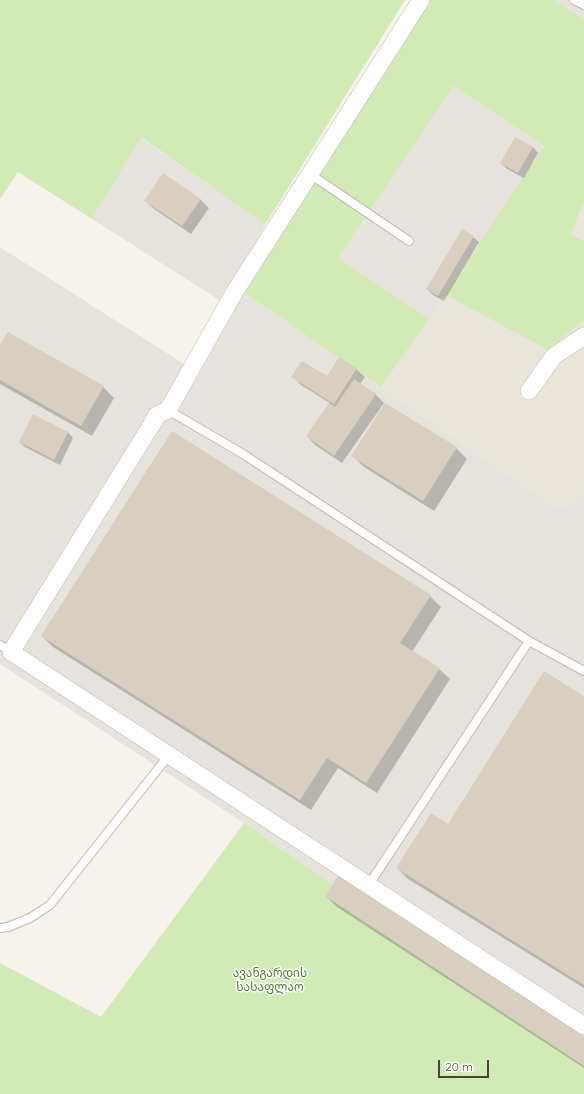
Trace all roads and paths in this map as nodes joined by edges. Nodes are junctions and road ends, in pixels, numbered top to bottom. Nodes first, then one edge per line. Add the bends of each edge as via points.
1 (421, 0) edge
2 (574, 0) edge
3 (584, 6) edge
4 (310, 174) junction
5 (409, 241) dead end
6 (584, 336) edge
7 (529, 391) dead end
8 (168, 410) junction
9 (529, 641) junction
10 (6, 648) edge
11 (584, 671) edge
12 (169, 755) junction
13 (368, 886) junction
14 (0, 928) edge
15 (584, 1026) edge

1 - 4 street
2 - 3 lane
4 - 5 lane
4 - 8 street via 234,293
6 - 7 street via 554,356
8 - 9 lane via 243,454
8 - 10 street via 157,415
9 - 11 lane
9 - 13 lane
10 - 12 street
12 - 13 street
12 - 14 lane via 50,904 30,918
13 - 15 street

